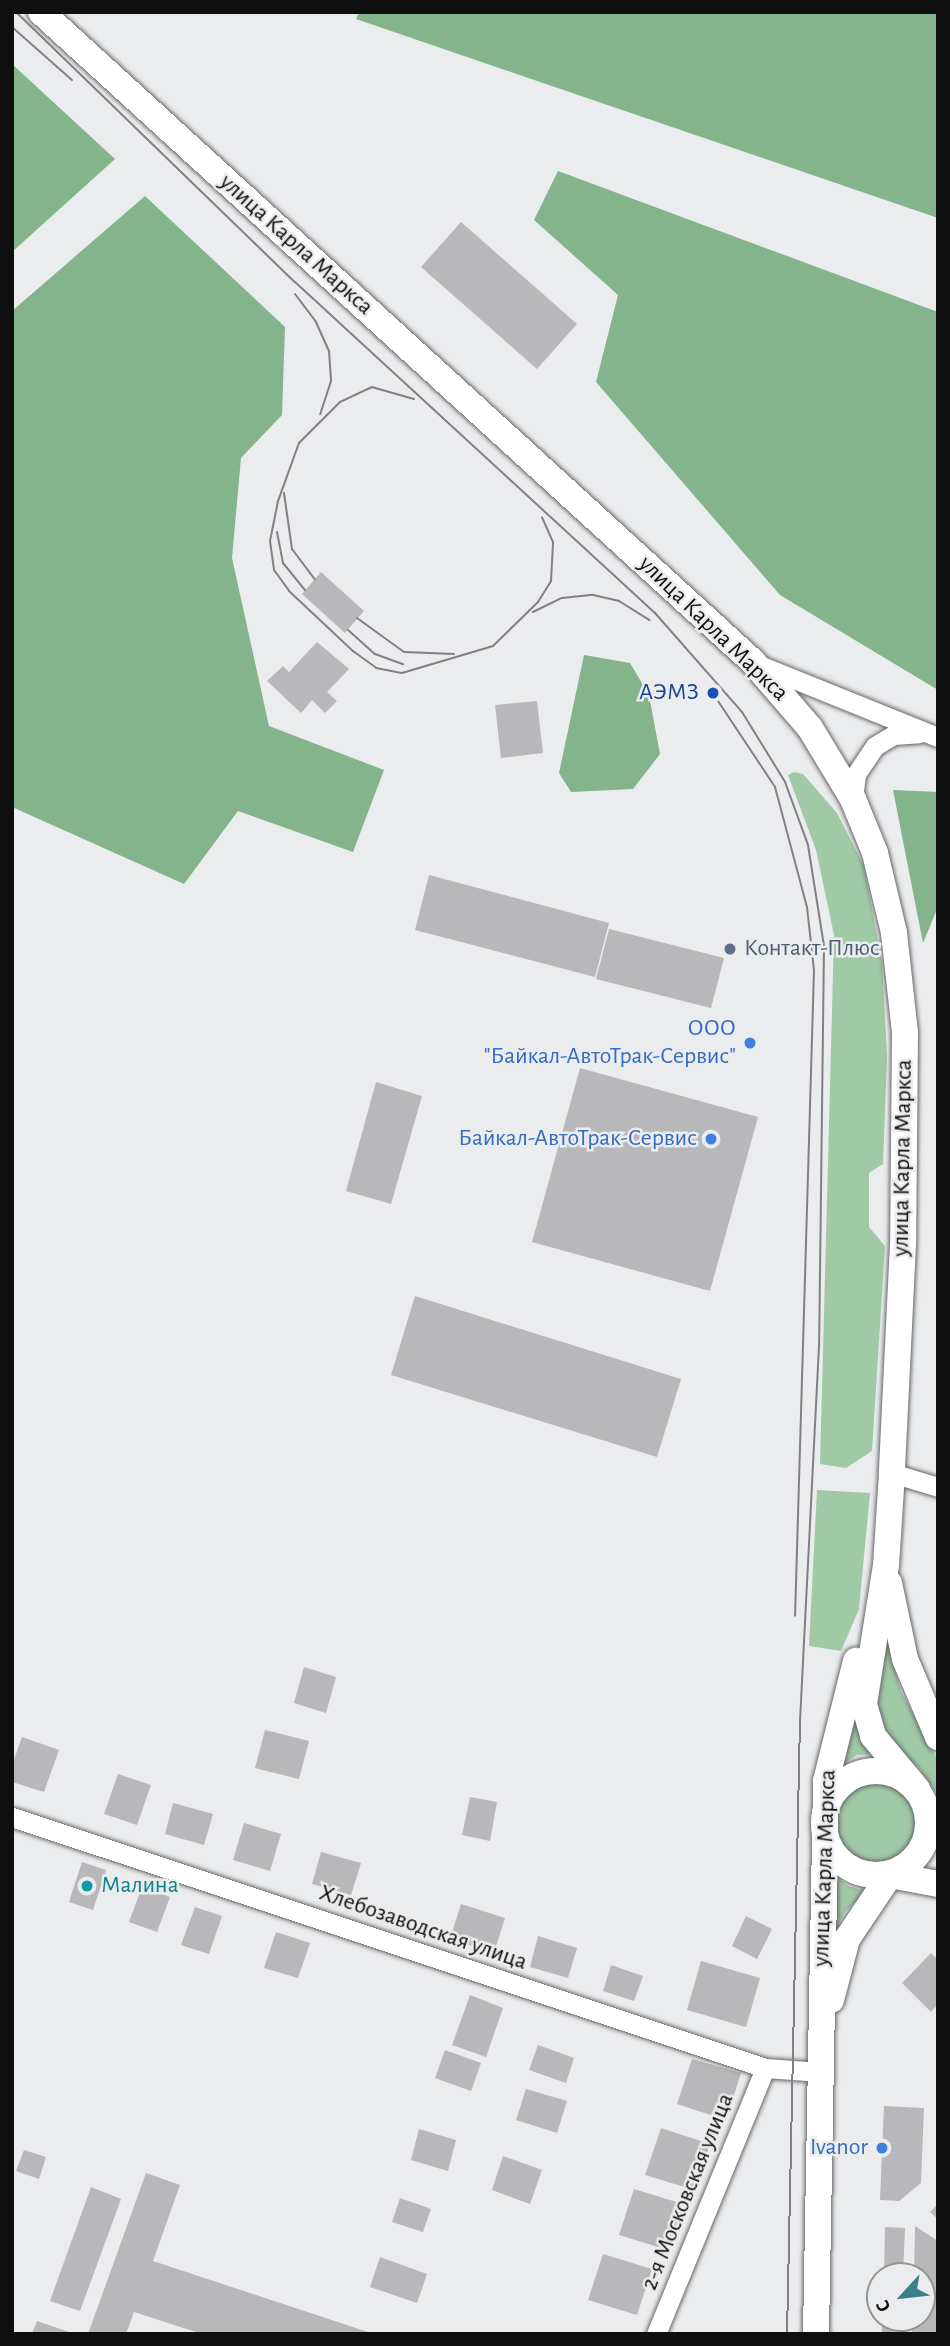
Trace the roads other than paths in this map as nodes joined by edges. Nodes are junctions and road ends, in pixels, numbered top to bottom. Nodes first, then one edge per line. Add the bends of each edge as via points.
1 (41, 12) edge
2 (67, 12) edge
3 (96, 63) junction
4 (753, 662) junction
5 (934, 735) edge
6 (853, 799) junction
7 (892, 1473) junction
8 (938, 1486) edge
9 (886, 1565) junction
10 (938, 1737) edge
11 (921, 1796) junction
12 (12, 1817) edge
13 (823, 1824) junction
14 (938, 1827) edge
15 (890, 1875) junction
16 (938, 1884) edge
17 (821, 2062) junction
18 (765, 2068) junction
19 (656, 2334) edge
20 (816, 2334) edge

1 - 3 street, улица Карла Маркса
2 - 3 street
3 - 4 street, улица Карла Маркса
4 - 5 street
4 - 6 street, улица Карла Маркса via 810,728
5 - 6 street via 893,735 875,747 856,774
6 - 7 street, улица Карла Маркса via 875,853 894,933 905,1032 903,1244
7 - 8 street
7 - 9 street, улица Карла Маркса
9 - 10 street via 905,1659
9 - 11 street, улица Карла Маркса via 865,1684 865,1712 881,1748
9 - 13 street, улица Карла Маркса via 827,1769
11 - 13 street via 893,1773 863,1772 850,1777 831,1795
11 - 14 street, улица Карла Маркса
11 - 15 street via 928,1818 923,1847
12 - 18 street, Хлебозаводская улица
13 - 15 street via 828,1845 840,1862 858,1872
13 - 17 street, улица Карла Маркса
15 - 16 street
15 - 17 street, улица Карла Маркса via 843,1947
17 - 18 street, Хлебозаводская улица
17 - 20 street, улица Карла Маркса
18 - 19 street, 2-я Московская улица

